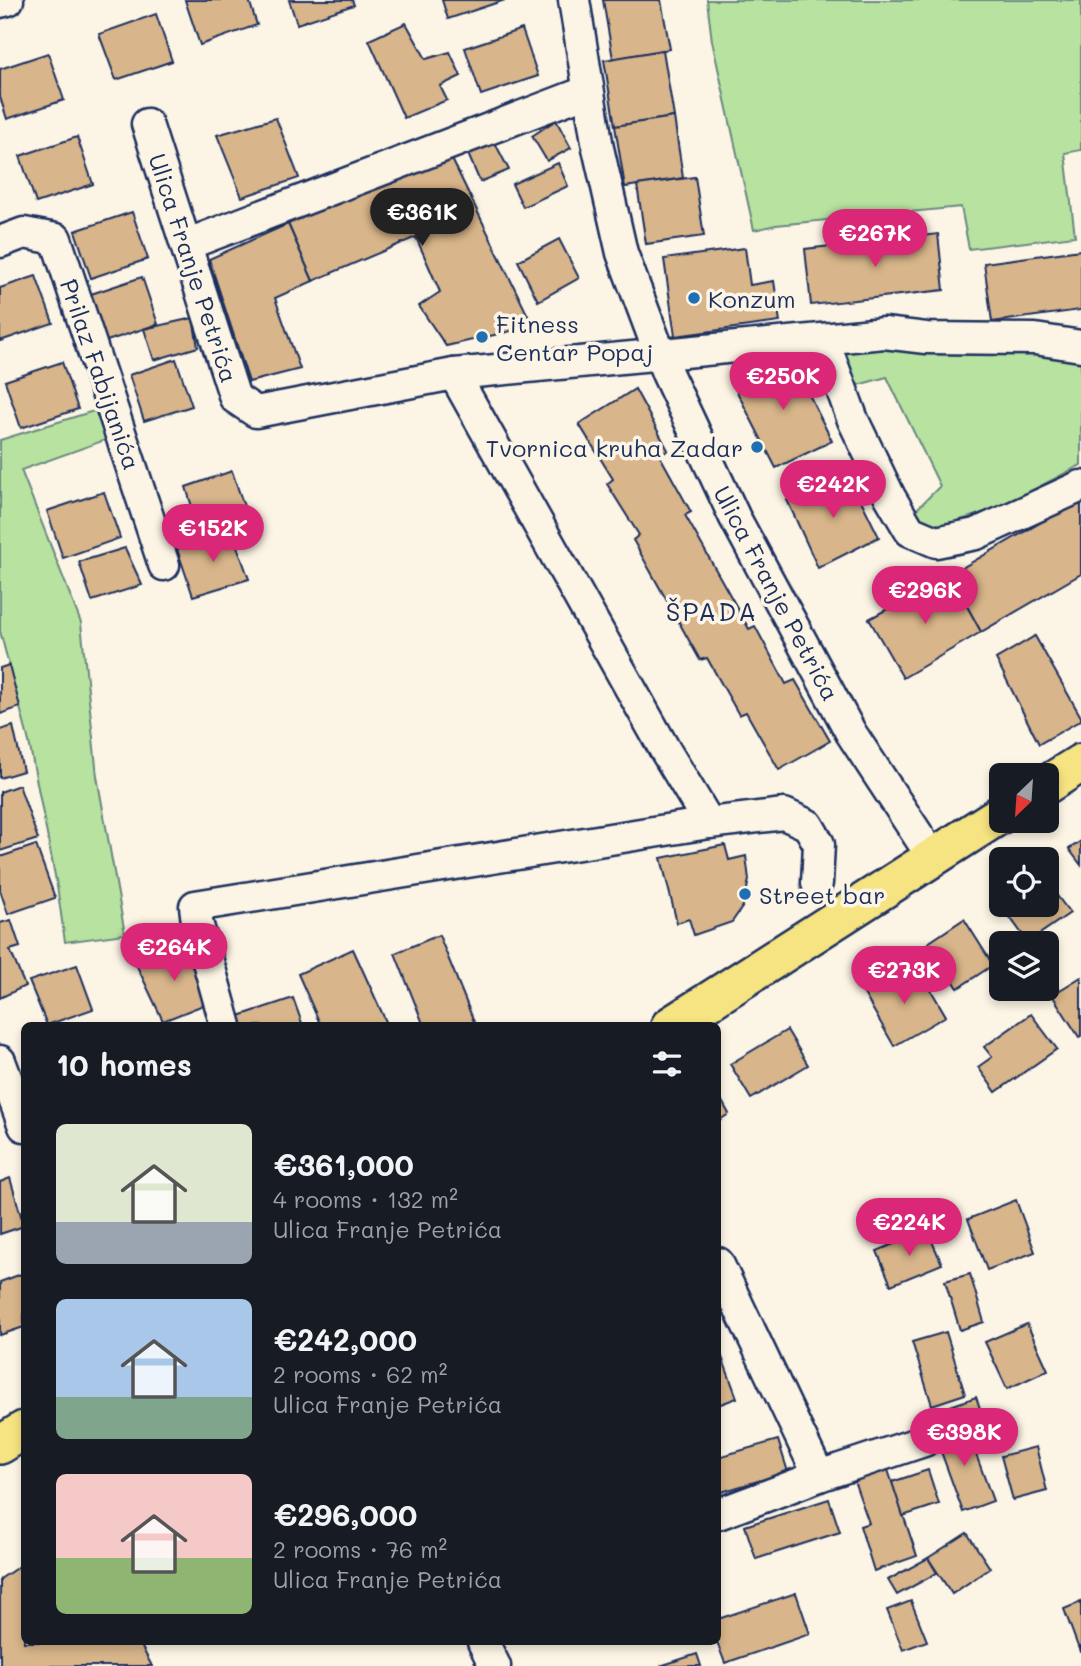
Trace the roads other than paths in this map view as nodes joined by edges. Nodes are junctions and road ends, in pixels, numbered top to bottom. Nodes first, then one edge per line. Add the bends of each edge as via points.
1 (8, 0) edge
2 (574, 0) edge
3 (0, 2) edge
4 (589, 91) junction
5 (147, 124) dead end
6 (0, 242) edge
7 (188, 244) junction
8 (823, 339) junction
9 (1081, 346) edge
10 (660, 355) junction
11 (454, 374) junction
12 (1081, 486) edge
13 (164, 565) dead end
14 (1081, 763) edge
15 (1059, 777) edge
16 (989, 822) edge
17 (709, 823) junction
18 (933, 858) junction
19 (817, 883) dead end
20 (225, 1022) edge
21 (676, 1022) edge
22 (0, 1061) edge
23 (21, 1118) edge
24 (721, 1276) edge
25 (729, 1314) edge
26 (21, 1432) edge
27 (924, 1441) dead end
28 (0, 1445) edge
29 (819, 1476) junction
30 (721, 1513) edge
31 (484, 1645) edge
32 (495, 1666) edge

1 - 3 street
2 - 4 street, Ulica Franje Petrića
4 - 7 street
4 - 10 street, Ulica Franje Petrića via 622,253
5 - 7 street, Ulica Franje Petrića
6 - 13 street, Prilaz Fabijanića via 24,233 56,239
7 - 11 street, Ulica Franje Petrića via 235,398 256,412
8 - 9 street via 884,333 1035,339
8 - 10 street
8 - 12 street via 853,420 911,531 936,542 976,534
10 - 11 street, Ulica Franje Petrića
10 - 18 street, Ulica Franje Petrića via 735,518 851,733
11 - 17 street
14 - 15 main road
16 - 18 main road
17 - 19 street via 784,814 808,825 819,844
17 - 20 street via 195,906
18 - 21 main road
22 - 23 street
24 - 25 street
25 - 29 street
26 - 28 main road
27 - 29 street
29 - 30 street
31 - 32 street

